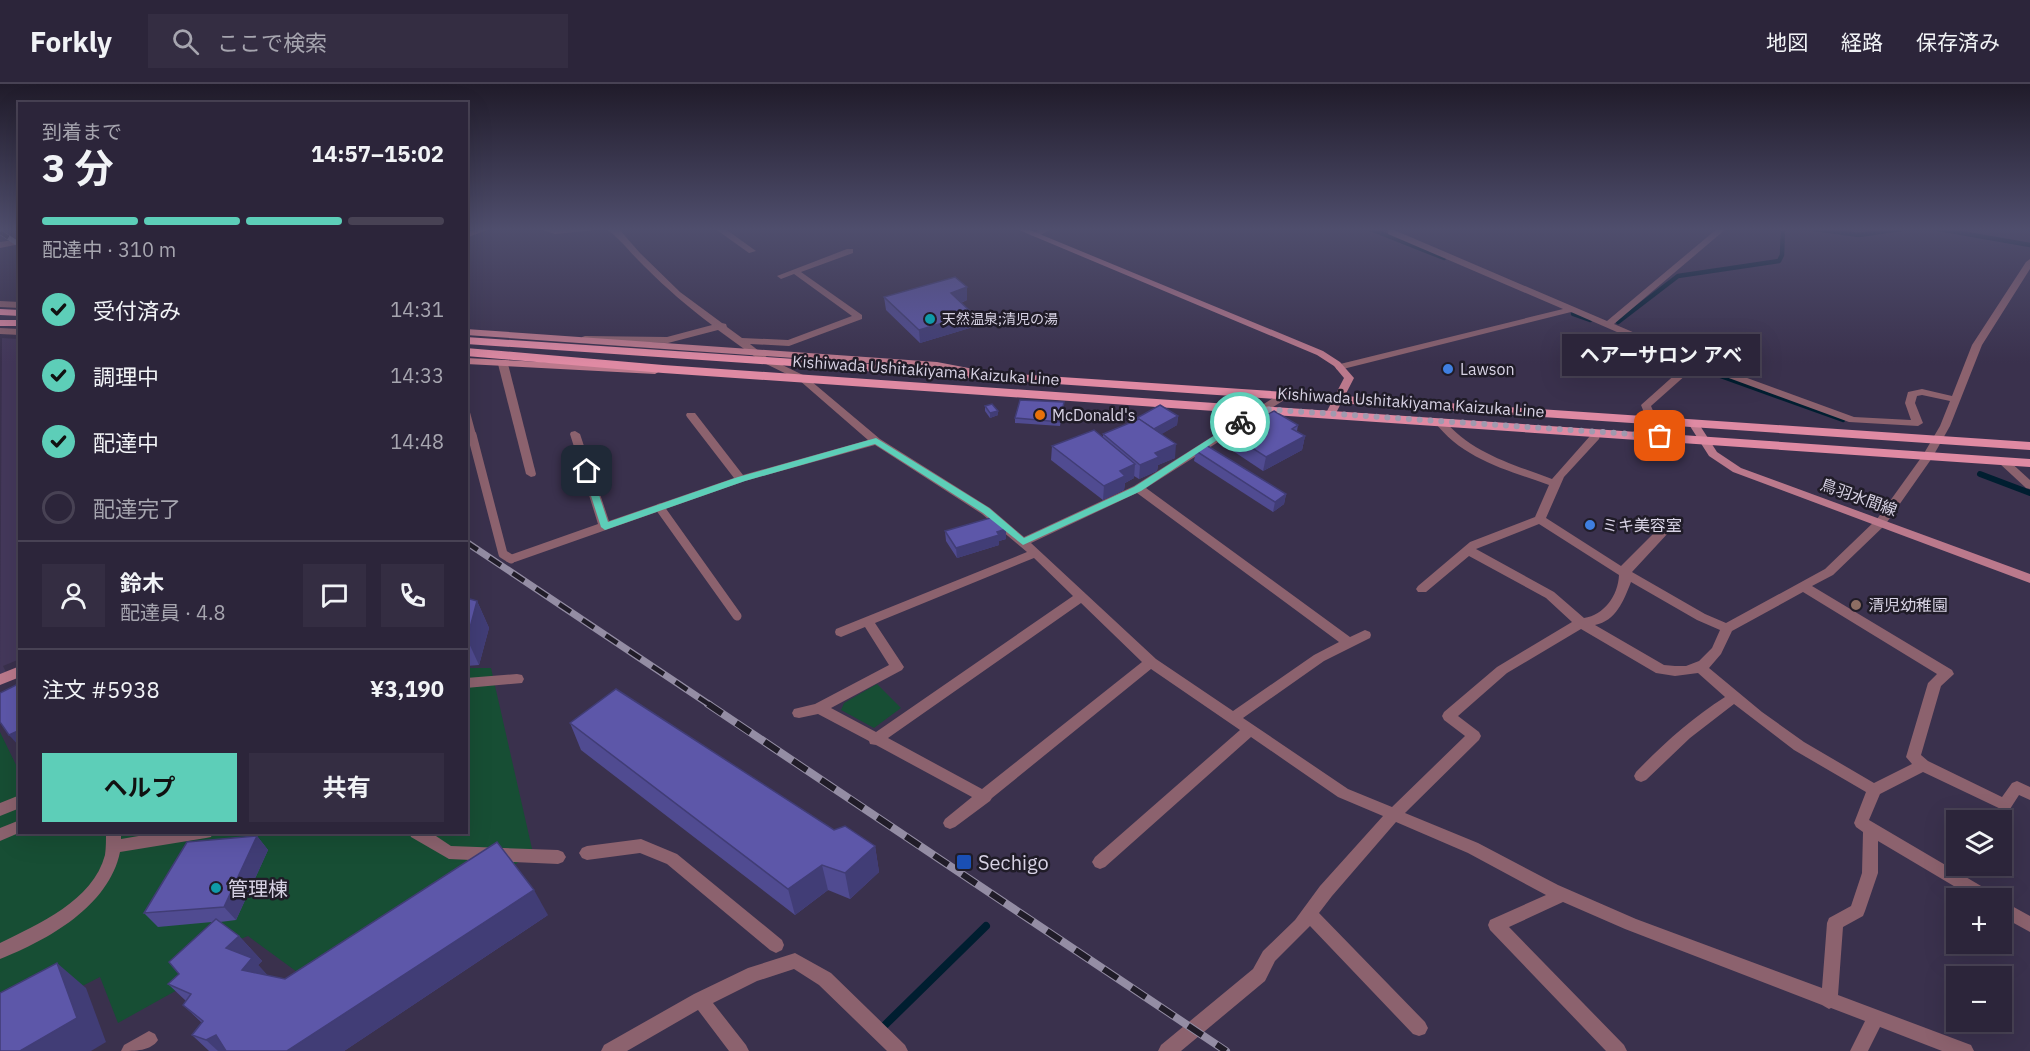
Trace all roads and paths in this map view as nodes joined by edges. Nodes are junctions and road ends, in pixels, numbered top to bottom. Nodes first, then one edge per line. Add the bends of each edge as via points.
1 (656, 273) edge
2 (789, 273) edge
3 (798, 273) edge
4 (1126, 273) edge
5 (1488, 273) edge
6 (1670, 273) edge
7 (2023, 273) edge
8 (781, 276) dead end
9 (0, 304) edge
10 (18, 305) edge
11 (1573, 309) junction
12 (0, 312) edge
13 (18, 313) edge
14 (18, 324) edge
15 (1609, 324) junction
16 (723, 326) junction
17 (2, 330) edge
18 (18, 332) edge
19 (468, 332) edge
20 (468, 340) edge
21 (578, 340) junction
22 (741, 341) junction
23 (468, 352) edge
24 (759, 356) junction
25 (468, 361) edge
26 (1695, 362) junction
27 (503, 364) junction
28 (1340, 367) junction
29 (761, 376) junction
30 (802, 378) junction
31 (1285, 395) junction
32 (1339, 399) junction
33 (1954, 399) junction
34 (1262, 409) junction
35 (1331, 413) junction
36 (692, 415) dead end
37 (468, 419) edge
38 (1652, 420) junction
39 (1439, 421) junction
40 (1694, 423) junction
41 (1596, 432) junction
42 (575, 434) dead end
43 (1937, 439) junction
44 (1703, 440) junction
45 (876, 441) junction
46 (2030, 446) edge
47 (1928, 456) junction
48 (2003, 461) junction
49 (2030, 463) edge
50 (531, 474) dead end
51 (741, 479) junction
52 (1556, 484) junction
53 (2030, 486) edge
54 (1138, 489) junction
55 (660, 508) junction
56 (1540, 519) junction
57 (1881, 522) junction
58 (605, 527) junction
59 (1665, 528) dead end
60 (1023, 542) junction
61 (1468, 550) junction
62 (1036, 553) junction
63 (511, 559) joint
64 (1626, 572) junction
65 (2030, 579) edge
66 (1804, 587) junction
67 (1422, 589) dead end
68 (1080, 597) junction
69 (737, 615) dead end
70 (868, 622) junction
71 (1581, 623) junction
72 (1727, 628) junction
73 (841, 632) dead end
74 (1365, 635) dead end
75 (1349, 643) junction
76 (1151, 663) junction
77 (1700, 668) junction
78 (18, 672) edge
79 (517, 679) dead end
80 (0, 680) edge
81 (468, 683) edge
82 (1735, 697) junction
83 (819, 708) junction
84 (800, 713) dead end
85 (1233, 718) junction
86 (1250, 730) junction
87 (875, 740) junction
88 (1923, 765) junction
89 (1641, 776) dead end
90 (1874, 790) junction
91 (2030, 794) edge
92 (985, 797) junction
93 (1394, 814) junction
94 (950, 823) dead end
95 (18, 827) edge
96 (1871, 829) junction
97 (183, 834) edge
98 (419, 834) edge
99 (0, 835) edge
100 (113, 840) edge
101 (587, 853) dead end
102 (558, 856) dead end
103 (1100, 862) dead end
104 (1970, 888) edge
105 (1563, 895) junction
106 (1309, 914) junction
107 (2012, 914) edge
108 (2030, 926) edge
109 (776, 945) dead end
110 (0, 951) edge
111 (700, 1000) junction
112 (1829, 1001) junction
113 (1876, 1018) junction
114 (1419, 1028) dead end
115 (149, 1040) dead end
116 (130, 1051) edge
117 (610, 1051) edge
118 (740, 1051) edge
119 (899, 1051) edge
120 (1167, 1051) edge
121 (1618, 1051) edge
122 (1859, 1051) edge
123 (1965, 1051) edge

1 - 16 street via 677,294
2 - 8 street
3 - 22 street via 859,317 789,343
4 - 28 street via 1320,353
5 - 11 street
6 - 15 street
7 - 33 street via 1977,345
9 - 10 street
11 - 15 street
11 - 28 street
12 - 13 main road
14 - 17 main road
15 - 26 street
16 - 21 street via 668,340
16 - 22 street
17 - 18 street
19 - 21 street
20 - 24 main road, Kishiwada Ushitakiyama Kaizuka Line
21 - 24 street
22 - 24 street
23 - 29 main road, Kishiwada Ushitakiyama Kaizuka Line
24 - 30 street
24 - 31 main road, Kishiwada Ushitakiyama Kaizuka Line
25 - 27 street
26 - 33 street via 1853,420 1918,423 1910,403 1912,394 1922,392
26 - 38 street via 1646,405
27 - 29 street
27 - 50 street
28 - 32 street via 1349,378
29 - 30 main road, Kishiwada Ushitakiyama Kaizuka Line
30 - 34 main road, Kishiwada Ushitakiyama Kaizuka Line
30 - 45 street
31 - 32 main road, Kishiwada Ushitakiyama Kaizuka Line
31 - 34 street
32 - 35 street
32 - 38 main road, Kishiwada Ushitakiyama Kaizuka Line
33 - 43 street
34 - 35 main road, Kishiwada Ushitakiyama Kaizuka Line
34 - 54 street
35 - 39 main road, Kishiwada Ushitakiyama Kaizuka Line
36 - 51 street
37 - 63 lane via 504,554
38 - 40 main road, Kishiwada Ushitakiyama Kaizuka Line
39 - 41 main road, Kishiwada Ushitakiyama Kaizuka Line
39 - 52 street via 1468,448
40 - 43 main road, Kishiwada Ushitakiyama Kaizuka Line
40 - 44 street, 鳥羽水間線
41 - 44 main road, Kishiwada Ushitakiyama Kaizuka Line
41 - 52 street
42 - 58 street
43 - 46 main road, Kishiwada Ushitakiyama Kaizuka Line
43 - 47 street
44 - 47 main road, Kishiwada Ushitakiyama Kaizuka Line
44 - 57 street, 鳥羽水間線 via 1713,454 1737,470
45 - 51 street
45 - 60 street via 986,511
47 - 48 main road, Kishiwada Ushitakiyama Kaizuka Line
47 - 57 street
48 - 49 main road, Kishiwada Ushitakiyama Kaizuka Line
48 - 53 street
51 - 55 street
52 - 56 street
54 - 60 street
54 - 75 street
55 - 58 street
55 - 69 lane
56 - 61 street
56 - 64 street
57 - 65 street, 鳥羽水間線
57 - 66 street via 1829,572
58 - 63 street
59 - 64 street
60 - 62 street
61 - 67 street
61 - 71 street via 1550,595
62 - 68 street
62 - 70 street
64 - 71 street via 1616,604 1599,620
64 - 72 street
66 - 72 street
66 - 88 street via 1947,674 1935,683 1912,757
68 - 76 street
68 - 87 street
70 - 73 street
70 - 83 street via 897,667
71 - 77 street via 1661,670
71 - 93 street via 1502,670 1449,716 1474,736
72 - 77 street via 1718,654
74 - 75 street
75 - 85 street via 1319,658
76 - 85 street
76 - 92 street
77 - 82 street
78 - 80 street
79 - 81 street
82 - 89 street via 1671,745
82 - 90 street via 1800,746
83 - 84 street
83 - 87 street
85 - 86 street
86 - 93 street via 1343,793
86 - 103 street
87 - 92 street
88 - 90 street
88 - 91 street via 2005,805 2017,787
90 - 96 street via 1861,824
92 - 94 street
93 - 105 street via 1473,848
93 - 106 street
95 - 99 street
96 - 104 street
96 - 112 street via 1870,873 1857,911 1835,923
97 - 100 street
98 - 102 street via 449,852
100 - 110 street via 112,857 96,888 66,916
101 - 109 street via 641,846 672,859
105 - 112 street
105 - 121 street via 1496,925
106 - 114 street
106 - 120 street via 1269,956 1259,975
107 - 108 street
111 - 117 street
111 - 118 street
111 - 119 street via 754,974 795,962 825,979
112 - 113 street
113 - 122 street
113 - 123 street
115 - 116 street

